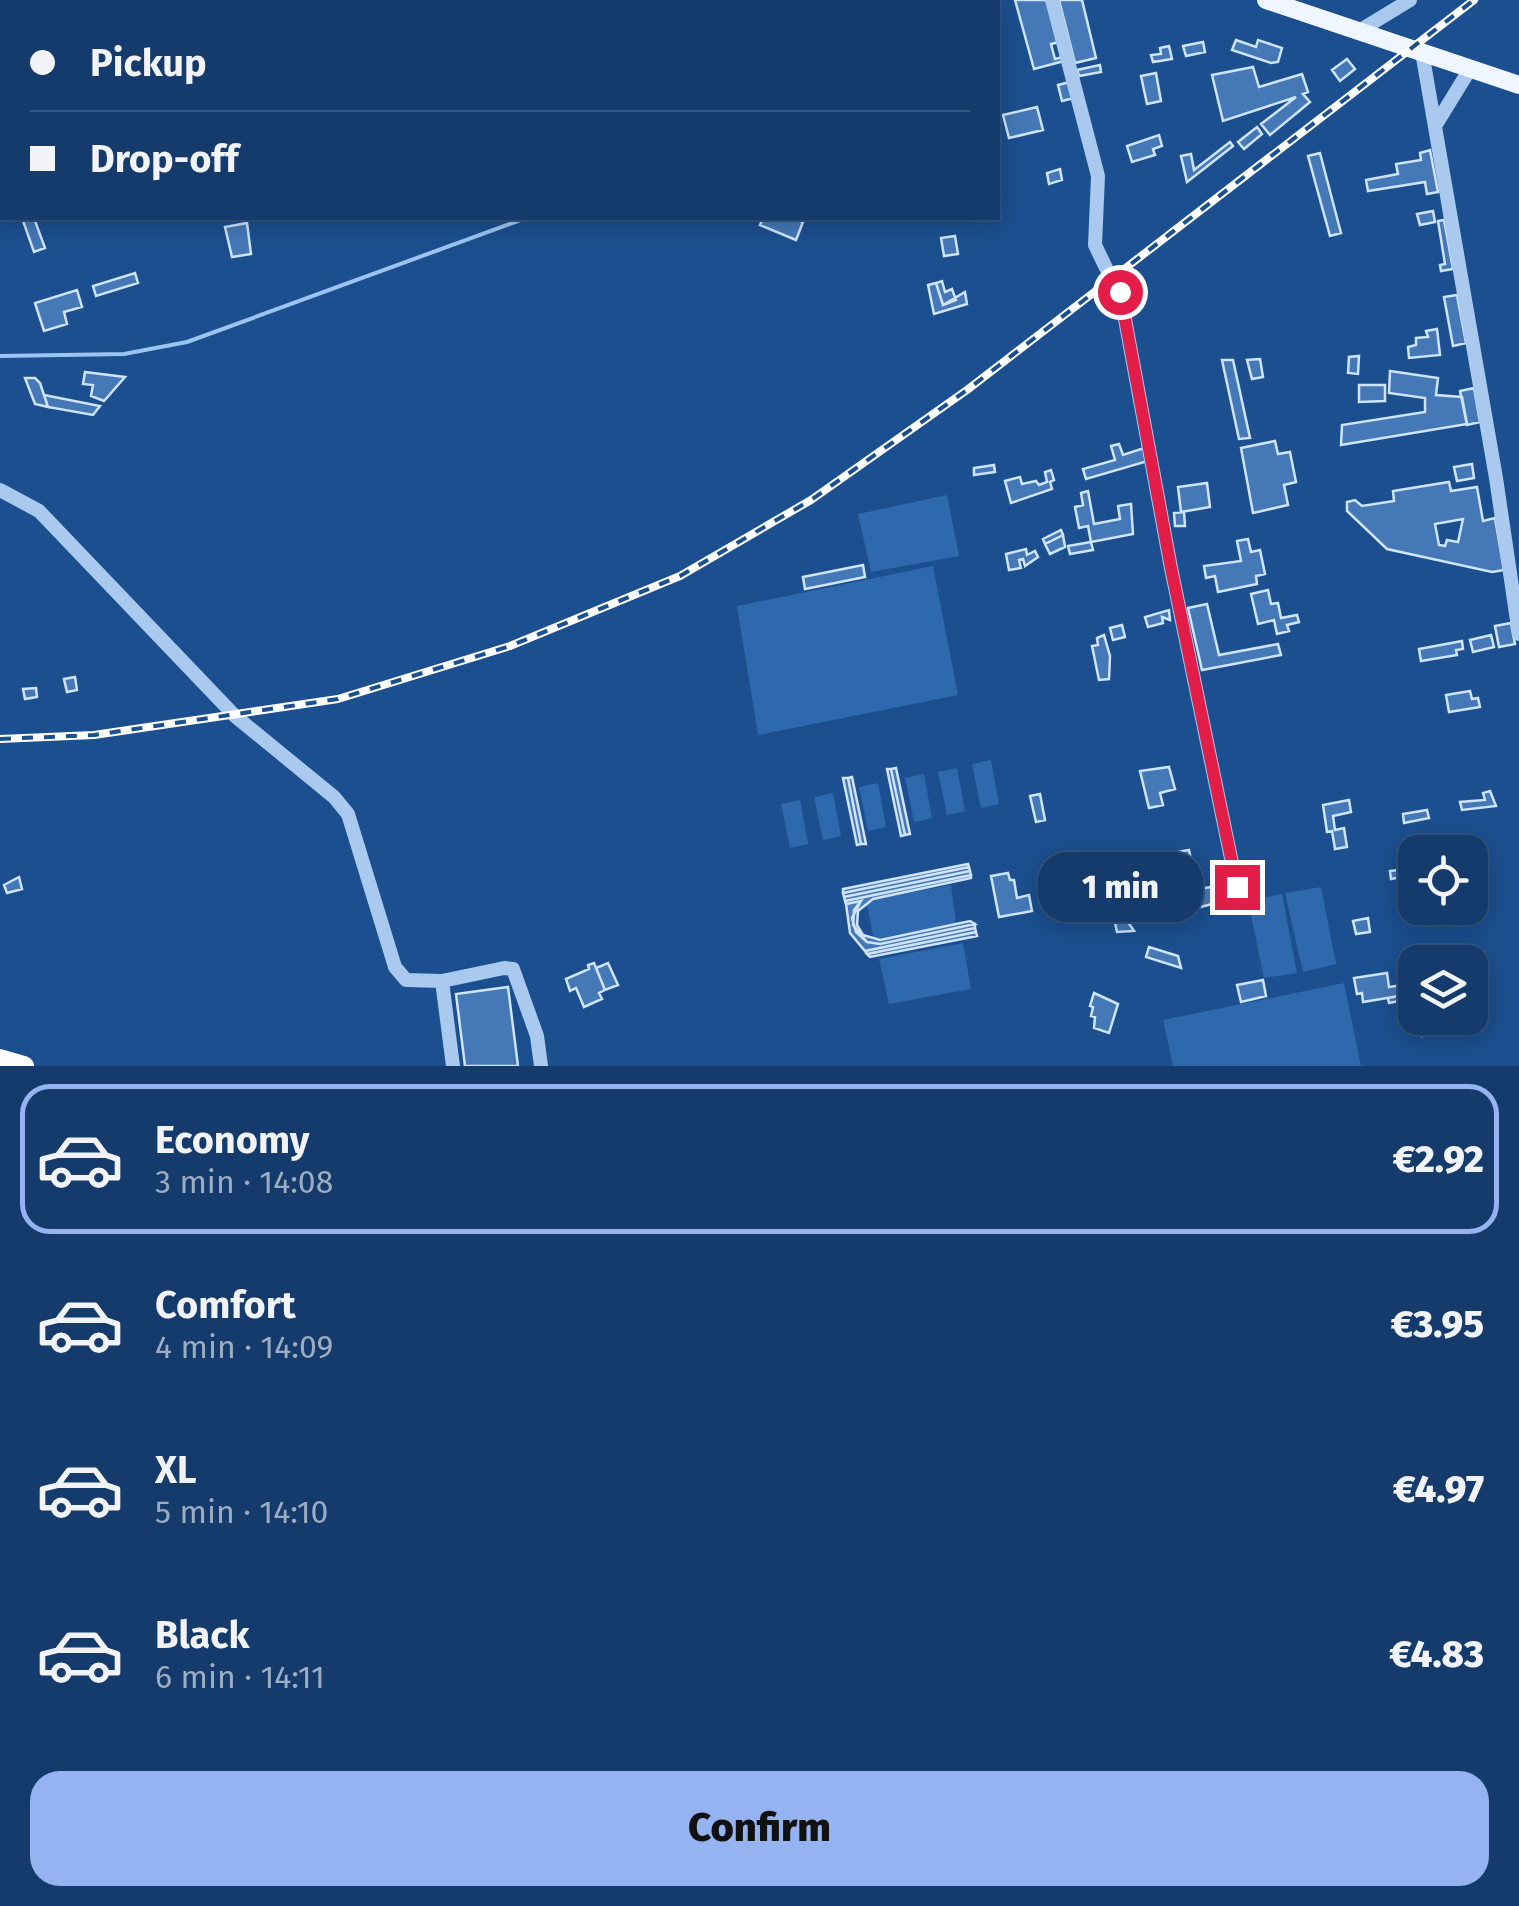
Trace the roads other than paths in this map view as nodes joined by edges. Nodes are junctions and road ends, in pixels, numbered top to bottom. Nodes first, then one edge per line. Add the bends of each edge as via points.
1 (1052, 0) edge
2 (1266, 0) edge
3 (1410, 0) edge
4 (1359, 31) junction
5 (1422, 52) junction
6 (1470, 69) junction
7 (1519, 85) edge
8 (1435, 126) junction
9 (1106, 268) tunnel mouth
10 (1120, 292) tunnel mouth
11 (0, 490) edge
12 (1519, 634) edge
13 (1237, 887) dead end
14 (442, 981) junction
15 (0, 1059) edge
16 (24, 1066) edge
17 (453, 1066) edge
18 (542, 1066) edge

1 - 9 street via 1098,176 1095,244
2 - 4 main road
3 - 4 street
4 - 5 main road
5 - 6 main road
5 - 8 street
6 - 7 main road
6 - 8 street
8 - 12 street
10 - 13 street
11 - 14 street via 39,511 238,719 334,797 348,814 395,967 406,980
14 - 17 street
14 - 18 street via 513,969
15 - 16 highway

